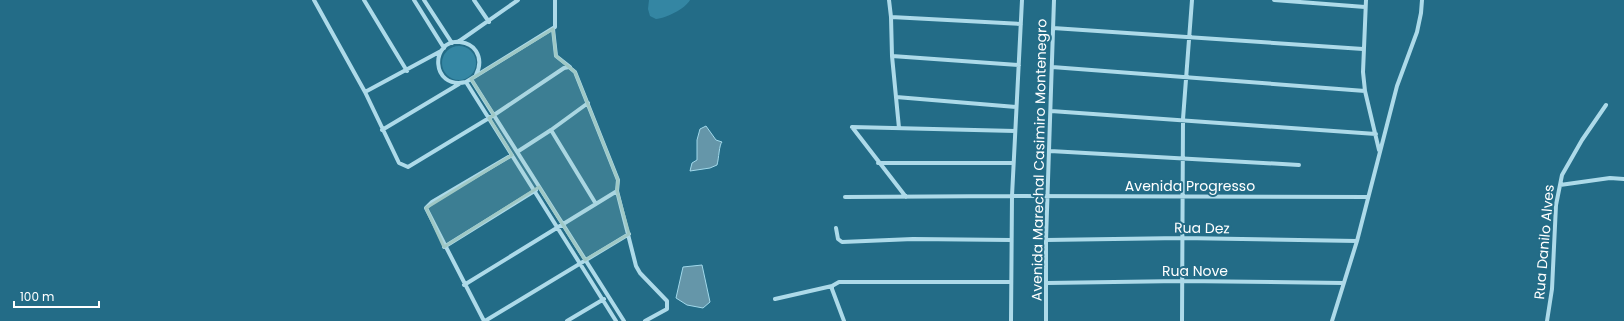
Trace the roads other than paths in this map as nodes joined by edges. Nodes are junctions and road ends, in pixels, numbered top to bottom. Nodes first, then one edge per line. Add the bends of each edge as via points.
1 (314, 0) edge
2 (364, 0) edge
3 (414, 0) edge
4 (424, 0) edge
5 (474, 0) edge
6 (518, 0) edge
7 (555, 0) edge
8 (888, 0) edge
9 (1022, 0) edge
10 (1054, 0) edge
11 (1192, 0) edge
12 (1274, 0) edge
13 (1366, 0) edge
14 (1422, 0) edge
15 (1365, 7) junction
16 (891, 17) junction
17 (488, 22) junction
18 (1021, 24) junction
19 (1054, 28) junction
20 (553, 29) junction
21 (1190, 36) junction
22 (458, 42) junction
23 (452, 43) junction
24 (1363, 49) junction
25 (443, 50) junction
26 (892, 56) junction
27 (1018, 65) junction
28 (1052, 67) junction
29 (572, 69) junction
30 (407, 71) junction
31 (476, 75) junction
32 (1186, 78) junction
33 (471, 79) junction
34 (466, 82) junction
35 (460, 83) junction
36 (1365, 91) junction
37 (365, 92) junction
38 (896, 98) junction
39 (588, 103) junction
40 (1606, 105) dead end
41 (1016, 108) junction
42 (1050, 111) junction
43 (494, 114) junction
44 (489, 118) junction
45 (1183, 119) junction
46 (899, 128) junction
47 (382, 130) junction
48 (551, 130) junction
49 (1015, 131) junction
50 (1376, 134) junction
51 (517, 152) junction
52 (1050, 152) junction
53 (1380, 153) junction
54 (512, 155) junction
55 (1182, 158) junction
56 (878, 163) junction
57 (1013, 163) junction
58 (1299, 165) dead end
59 (1624, 178) edge
60 (1560, 185) junction
61 (539, 187) junction
62 (534, 190) junction
63 (617, 191) junction
64 (1012, 196) junction
65 (1048, 196) junction
66 (844, 197) dead end
67 (906, 197) junction
68 (1182, 197) junction
69 (1368, 197) junction
70 (596, 204) junction
71 (563, 224) junction
72 (558, 228) junction
73 (836, 228) dead end
74 (629, 234) junction
75 (1182, 238) junction
76 (1011, 240) junction
77 (1046, 240) junction
78 (1357, 241) junction
79 (444, 247) junction
80 (585, 260) junction
81 (580, 263) junction
82 (1181, 281) junction
83 (1011, 282) junction
84 (1047, 283) junction
85 (1343, 283) junction
86 (464, 285) junction
87 (832, 286) junction
88 (608, 296) junction
89 (603, 300) junction
90 (775, 300) dead end
91 (484, 321) edge
92 (567, 321) edge
93 (616, 321) edge
94 (624, 321) edge
95 (645, 321) edge
96 (844, 321) edge
97 (1011, 321) edge
98 (1046, 321) edge
99 (1182, 321) edge
100 (1332, 321) edge
101 (1547, 321) edge

1 - 37 street
2 - 30 street
3 - 25 street
4 - 23 street
5 - 17 street
6 - 17 street
7 - 20 street via 556,23
8 - 16 street
9 - 18 street
10 - 19 street, Avenida Marechal Casimiro Montenegro
11 - 21 street
12 - 15 street
13 - 15 street
14 - 53 street via 1417,32 1399,80
15 - 24 street
16 - 18 street
16 - 26 street
17 - 22 street
18 - 27 street
19 - 21 street
19 - 28 street, Avenida Marechal Casimiro Montenegro
20 - 29 street via 556,56
20 - 31 street
21 - 24 street
21 - 32 street
22 - 23 street
22 - 31 street via 465,43 475,50 480,62
23 - 25 street
24 - 36 street
25 - 30 street
25 - 35 street via 439,57 439,70 447,80
26 - 27 street
26 - 38 street
27 - 41 street
28 - 32 street
28 - 42 street, Avenida Marechal Casimiro Montenegro
29 - 39 street
29 - 43 street via 564,68
30 - 37 street
31 - 33 street
32 - 36 street
32 - 45 street
33 - 34 street
33 - 43 street
34 - 35 street
34 - 44 street
35 - 47 street
36 - 50 street
37 - 47 street
38 - 41 street
38 - 46 street
39 - 48 street
39 - 63 street via 618,180
40 - 60 street, Rua Danilo Alves via 1566,167
41 - 49 street
42 - 45 street
42 - 52 street, Avenida Marechal Casimiro Montenegro
43 - 44 street
43 - 51 street
44 - 47 street via 408,167 399,163
44 - 54 street
45 - 50 street
45 - 55 street
46 - 49 street
46 - 56 street via 852,127
48 - 51 street
48 - 70 street
49 - 57 street
50 - 53 street
51 - 61 street
52 - 55 street
52 - 65 street, Avenida Marechal Casimiro Montenegro
53 - 69 street
54 - 62 street
54 - 79 street via 426,208
55 - 58 street
55 - 68 street
56 - 57 street
56 - 67 street
57 - 64 street
59 - 60 street
60 - 101 street, Rua Danilo Alves via 1556,205 1552,289
61 - 62 street
61 - 71 street
62 - 72 street
62 - 79 street
63 - 70 street
63 - 74 street
64 - 65 street, Avenida Progresso
64 - 67 street, Avenida Progresso
64 - 76 street
65 - 68 street, Avenida Progresso
65 - 77 street, Avenida Marechal Casimiro Montenegro
66 - 67 street, Avenida Progresso
68 - 69 street, Avenida Progresso
68 - 75 street
69 - 78 street
70 - 71 street
71 - 72 street
71 - 80 street
72 - 81 street
72 - 86 street
73 - 76 street via 838,239 842,242 913,239
74 - 80 street
74 - 95 street via 634,260 640,273 668,305 667,309
75 - 77 street, Rua Dez
75 - 78 street, Rua Dez
75 - 82 street
76 - 83 street
77 - 84 street, Avenida Marechal Casimiro Montenegro
78 - 85 street
79 - 86 street
80 - 81 street
80 - 88 street
81 - 89 street
81 - 91 street
82 - 84 street, Rua Nove
82 - 85 street, Rua Nove
82 - 99 street
83 - 87 street via 838,282
83 - 97 street
84 - 98 street, Avenida Marechal Casimiro Montenegro
85 - 100 street
86 - 91 street
87 - 90 street
87 - 96 street
88 - 89 street
88 - 94 street
89 - 92 street
89 - 93 street

